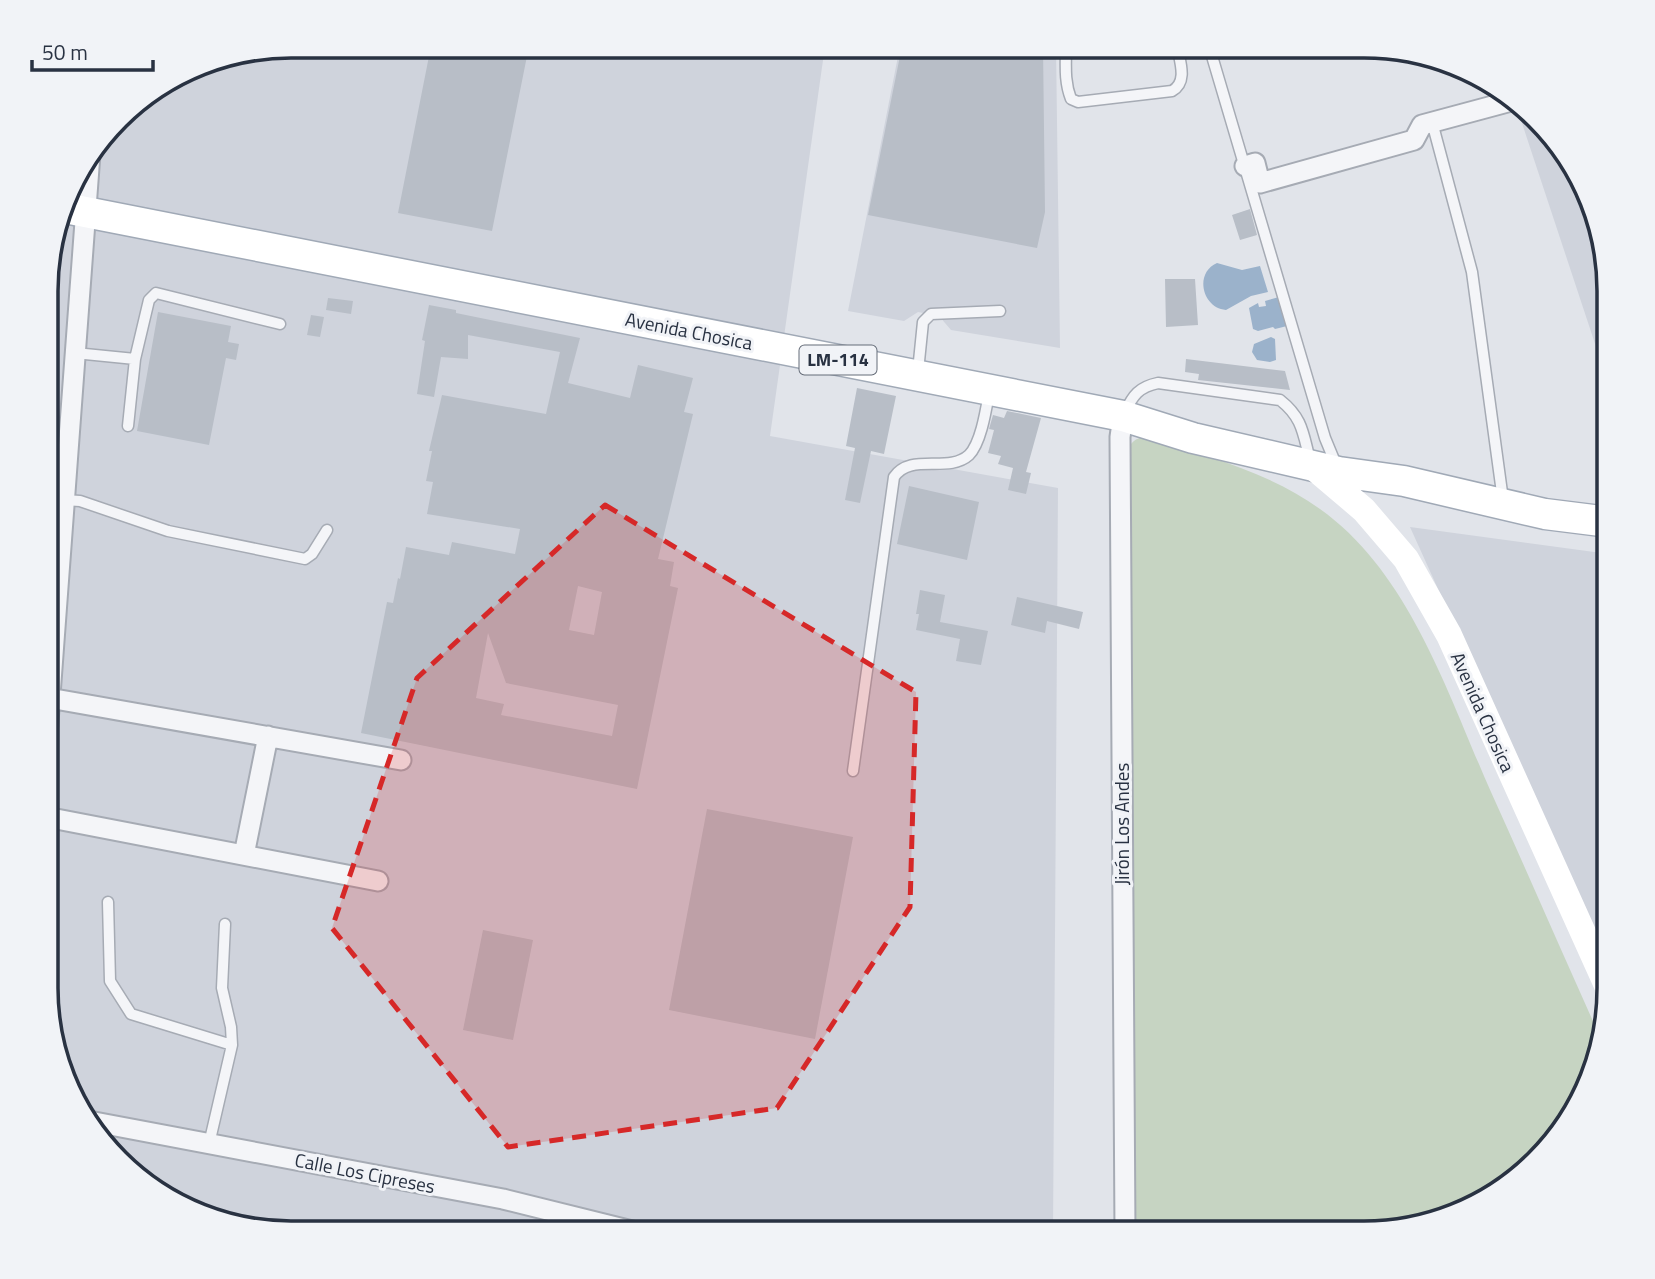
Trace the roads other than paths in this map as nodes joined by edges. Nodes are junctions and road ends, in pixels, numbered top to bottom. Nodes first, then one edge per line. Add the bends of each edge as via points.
1 (1066, 58) edge
2 (1179, 58) edge
3 (1213, 58) edge
4 (1502, 103) edge
5 (1432, 122) junction
6 (1245, 166) junction
7 (75, 210) edge
8 (1000, 310) dead end
9 (280, 324) dead end
10 (75, 353) junction
11 (135, 359) junction
12 (917, 375) junction
13 (990, 389) junction
14 (1123, 416) junction
15 (128, 426) dead end
16 (1325, 468) junction
17 (64, 500) junction
18 (1503, 504) junction
19 (1597, 520) edge
20 (327, 530) dead end
21 (58, 579) edge
22 (58, 700) edge
23 (268, 736) junction
24 (401, 760) dead end
25 (853, 771) dead end
26 (58, 819) edge
27 (244, 855) junction
28 (378, 881) dead end
29 (108, 902) dead end
30 (225, 924) dead end
31 (1597, 963) edge
32 (232, 1045) junction
33 (101, 1123) edge
34 (209, 1144) junction
35 (592, 1221) edge
36 (1125, 1221) edge

1 - 2 lane via 1068,90 1078,102 1172,91 1182,78
3 - 6 lane
4 - 5 street
5 - 6 street via 1422,125 1414,140 1260,183 1255,163
5 - 18 lane via 1472,272
6 - 16 lane via 1325,438
7 - 10 street
7 - 12 main road, Avenida Chosica / LM-114
8 - 12 lane via 931,314 923,322
9 - 11 lane via 156,293 149,300
10 - 11 lane
10 - 17 street
11 - 15 lane
12 - 13 main road, Avenida Chosica / LM-114
13 - 14 main road, Avenida Chosica / LM-114
13 - 25 lane via 971,454 957,462 909,465 894,477
14 - 16 main road, Avenida Chosica / LM-114 via 1194,438
14 - 16 lane via 1143,386 1158,383 1280,400 1294,411
14 - 36 street, Jirón Los Andes
16 - 18 main road, Avenida Chosica / LM-114
16 - 31 street, Avenida Chosica via 1406,559 1449,635
17 - 20 lane via 80,501 168,531 305,559
17 - 21 street
18 - 19 main road, Avenida Chosica / LM-114
22 - 23 street
23 - 24 street
23 - 27 street
26 - 27 street
27 - 28 street
29 - 32 lane via 110,981 131,1014
30 - 32 lane via 222,988
32 - 34 lane
33 - 34 street, Calle Los Cipreses
34 - 35 street, Calle Los Cipreses via 503,1199

